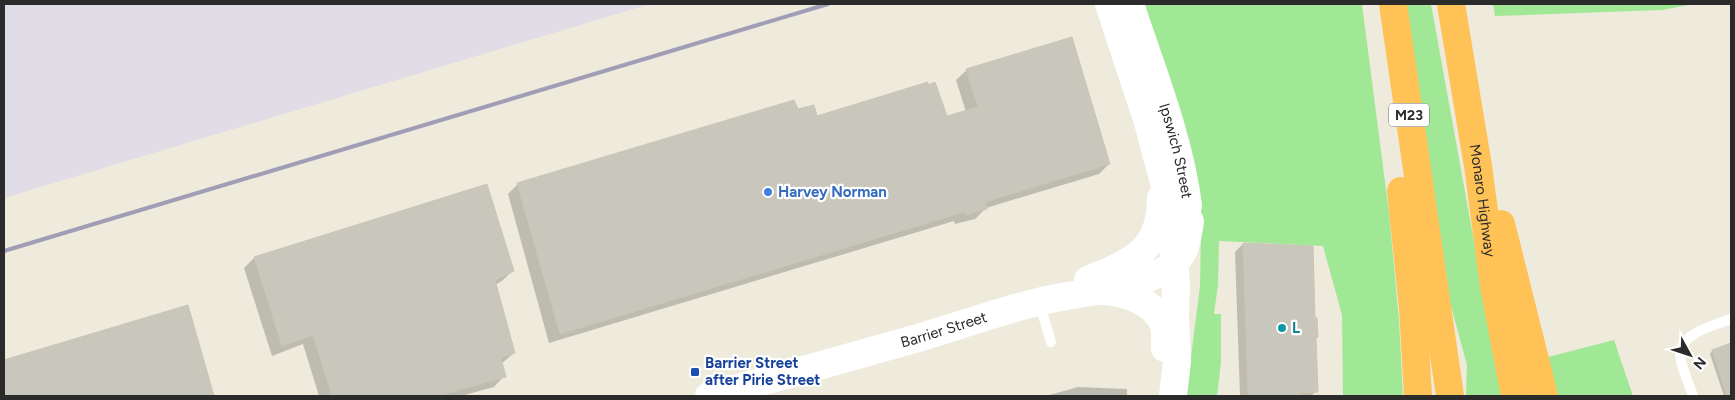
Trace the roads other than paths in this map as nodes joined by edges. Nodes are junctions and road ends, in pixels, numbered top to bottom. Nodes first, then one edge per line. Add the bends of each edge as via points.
1 (1109, 4) edge
2 (1130, 4) edge
3 (1377, 4) edge
4 (1393, 4) edge
5 (1450, 4) edge
6 (1156, 147) junction
7 (1478, 166) junction
8 (1190, 221) junction
9 (1176, 262) junction
10 (1096, 291) junction
11 (1039, 301) junction
12 (1731, 319) edge
13 (1051, 342) dead end
14 (1177, 360) junction
15 (709, 396) edge
16 (1173, 396) edge
17 (1418, 396) edge
18 (1450, 396) edge
19 (1515, 396) edge
20 (1544, 396) edge
21 (1693, 396) edge

1 - 6 street, Ipswich Street
2 - 8 street, Ipswich Street via 1174,142 1186,187
3 - 17 highway via 1406,231
4 - 18 highway, M23
5 - 7 highway, Monaro Highway
6 - 9 street, Ipswich Street via 1170,205
6 - 11 street via 1161,204 1158,225 1147,246 1131,261
7 - 19 highway, Monaro Highway via 1494,286
7 - 20 highway via 1491,184
8 - 9 street via 1184,250
8 - 14 street, Ipswich Street via 1190,294
9 - 10 street, Barrier Street via 1148,277
9 - 14 street, Ipswich Street
10 - 11 street, Barrier Street
10 - 16 street via 1136,298 1160,317 1166,334 1165,354
11 - 13 lane
11 - 15 street, Barrier Street
12 - 21 lane via 1694,334 1685,342 1680,355
14 - 16 street, Ipswich Street

